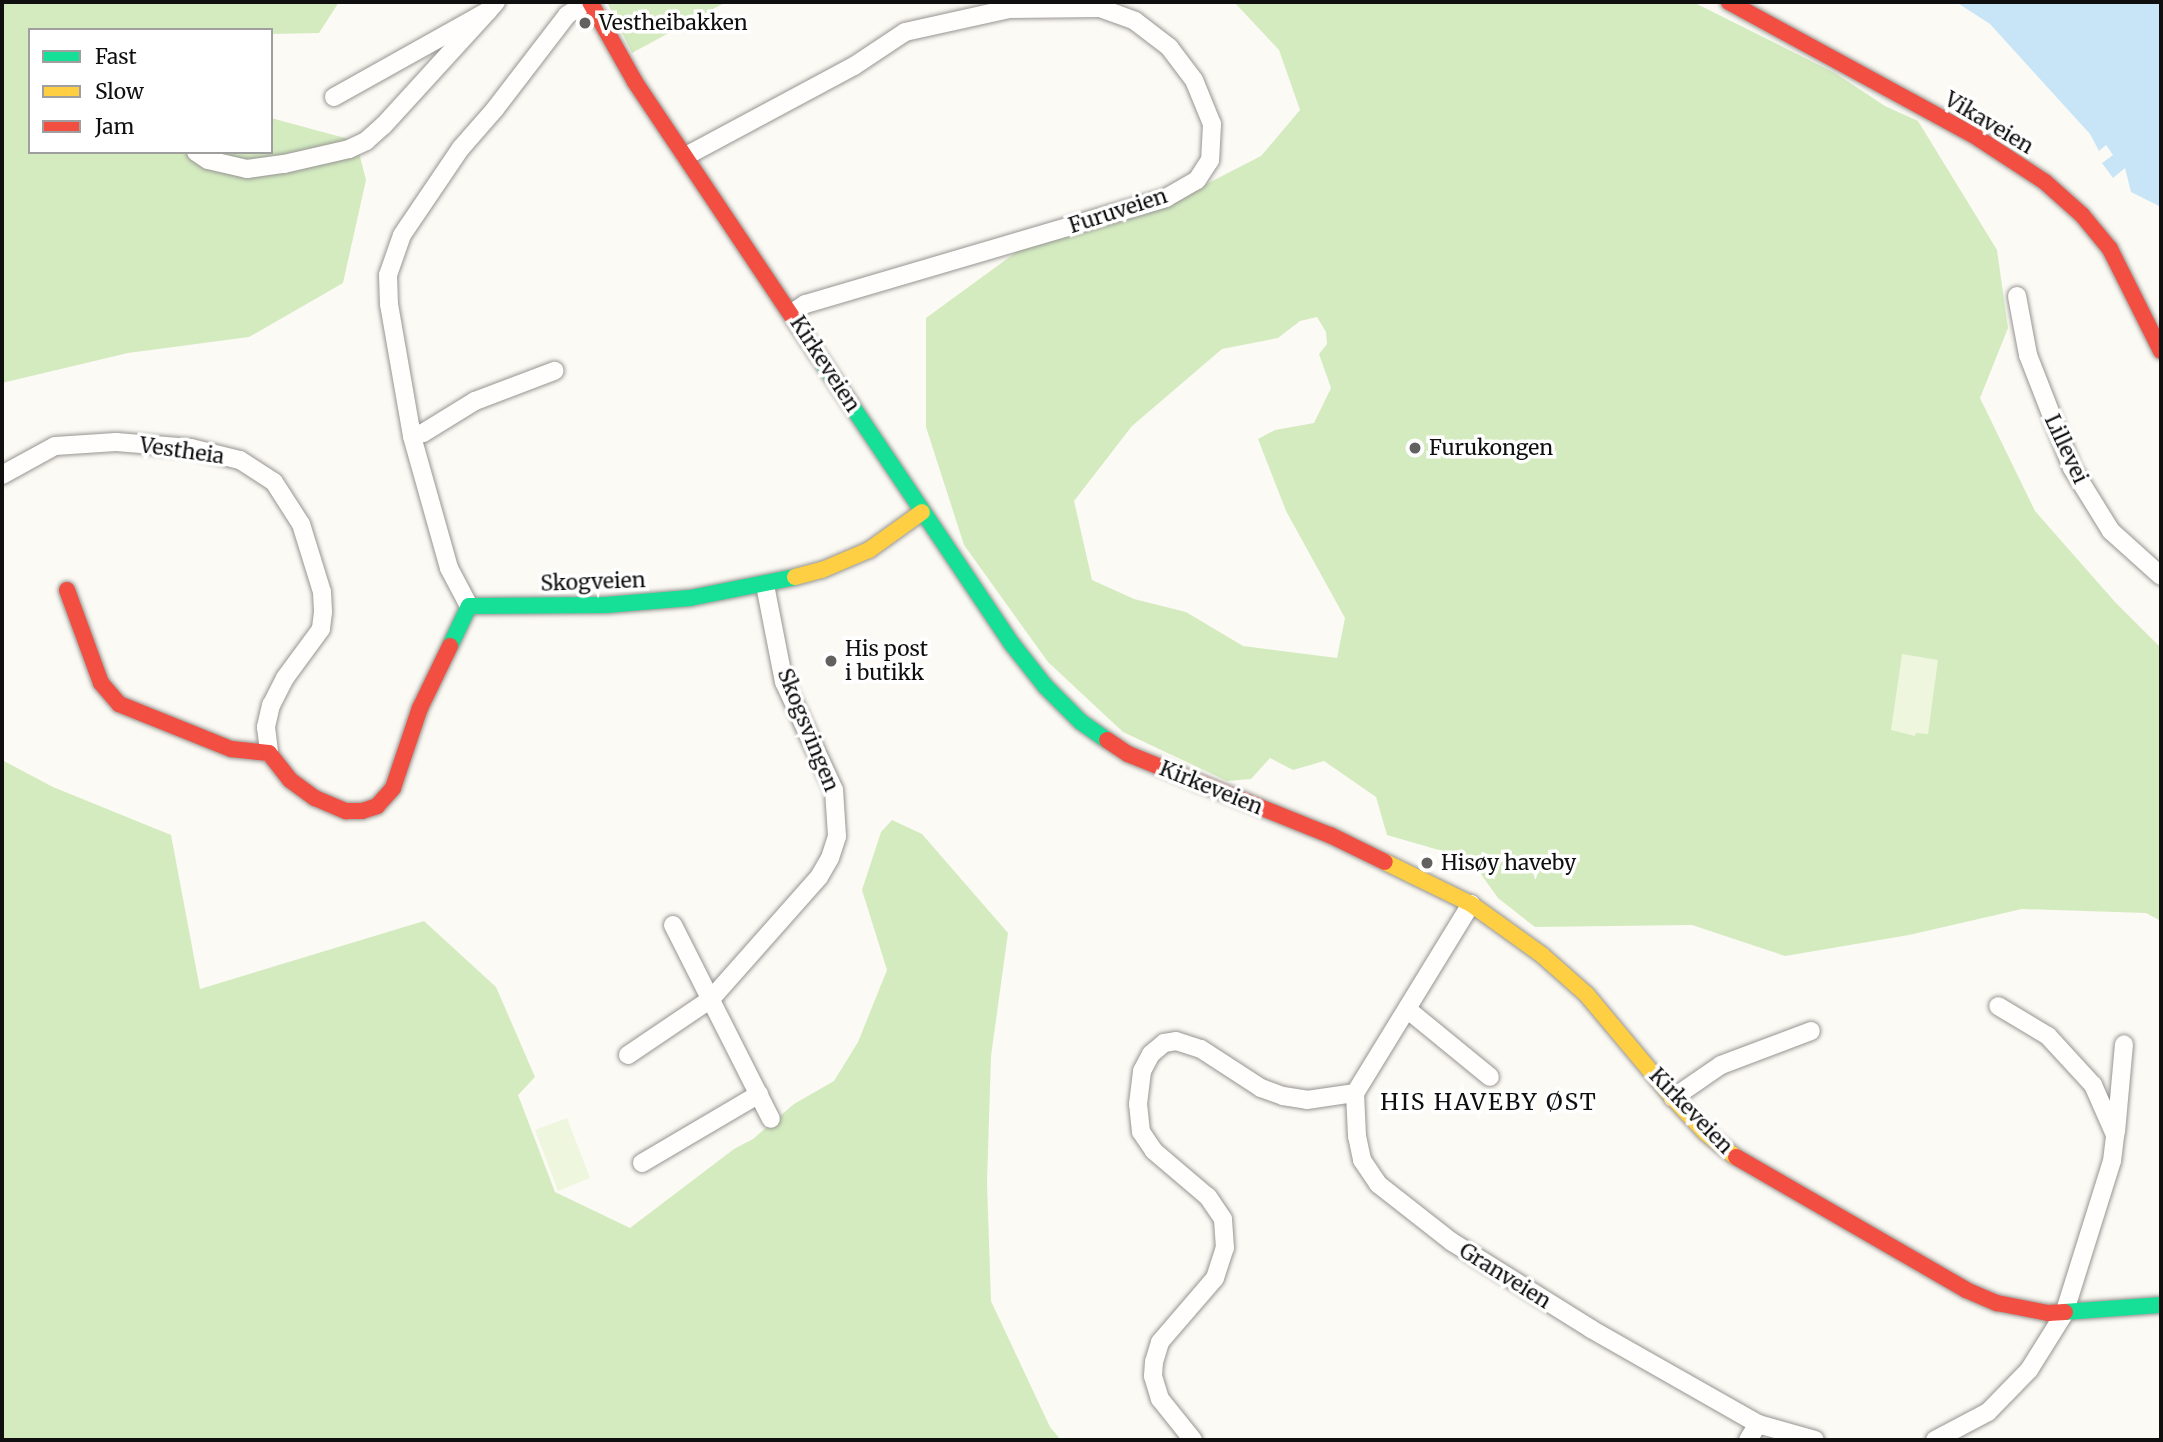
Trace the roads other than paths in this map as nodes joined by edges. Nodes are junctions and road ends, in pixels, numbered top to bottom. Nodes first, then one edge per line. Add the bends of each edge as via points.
1 (589, 2) edge
2 (1729, 2) edge
3 (492, 7) edge
4 (334, 97) dead end
5 (199, 154) edge
6 (687, 156) junction
7 (2017, 296) dead end
8 (792, 313) junction
9 (2161, 351) edge
10 (554, 371) dead end
11 (412, 436) junction
12 (2, 475) edge
13 (922, 512) junction
14 (2161, 576) edge
15 (765, 585) junction
16 (67, 590) dead end
17 (469, 606) junction
18 (269, 753) junction
19 (1471, 904) junction
20 (673, 925) dead end
21 (711, 999) junction
22 (1998, 1006) dead end
23 (1407, 1009) junction
24 (1811, 1031) dead end
25 (2124, 1044) dead end
26 (628, 1055) dead end
27 (1490, 1077) dead end
28 (1354, 1093) junction
29 (759, 1094) junction
30 (1673, 1098) junction
31 (771, 1119) dead end
32 (2115, 1135) junction
33 (642, 1163) dead end
34 (2161, 1305) edge
35 (2064, 1314) junction
36 (1758, 1424) junction
37 (1193, 1440) edge
38 (1748, 1440) edge
39 (1815, 1440) edge
40 (1935, 1440) edge

1 - 6 main road, Kirkeveien via 629,72
1 - 11 street via 567,16 461,148 402,235 388,275 389,304
2 - 9 main road, Vikaveien via 1978,138 2045,182 2082,215 2110,250
3 - 4 street
3 - 5 street via 366,141 349,149 247,169
6 - 8 main road, Kirkeveien
6 - 8 street, Furuveien via 854,66 905,32 1009,9 1100,8 1135,21 1169,47 1194,79 1212,124 1210,160 1196,180 1166,198 806,304
7 - 14 street, Lillevei via 2035,376 2072,468 2111,531
8 - 13 main road, Kirkeveien
10 - 11 street via 475,401
11 - 17 street via 449,568
12 - 18 street, Vestheia via 55,446 116,442 191,448 240,460 274,482 301,524 322,592 323,612 321,629 271,705 266,727
13 - 15 main road, Skogveien via 869,550 822,570
13 - 19 main road, Kirkeveien via 1045,686 1105,740 1178,776 1330,835
15 - 17 main road, Skogveien via 691,598 606,605
15 - 21 street, Skogsvingen via 784,682 834,790 836,836 819,877
16 - 18 main road via 101,682 119,704 231,749
17 - 18 main road via 420,708 393,788 377,806 354,811 330,806 290,780
19 - 23 street
19 - 30 main road, Kirkeveien via 1542,955 1587,995
20 - 21 street
21 - 26 street, Skogsvingen
21 - 29 street
22 - 32 street via 2048,1036 2068,1056 2092,1084
23 - 27 street
23 - 28 street
24 - 30 street via 1721,1065
25 - 32 street
28 - 36 street, Granveien via 1362,1160 1378,1184 1464,1250
28 - 37 street via 1307,1100 1283,1096 1261,1088 1201,1049 1175,1041 1151,1054 1142,1071 1138,1104 1142,1132 1154,1152 1208,1197 1223,1219 1225,1248 1215,1278 1160,1342 1154,1362 1160,1399
29 - 31 street
29 - 33 street
30 - 35 main road, Kirkeveien via 1738,1159 1966,1290 1997,1303
32 - 35 street via 2112,1161
34 - 35 main road, Kirkeveien
35 - 40 street via 2029,1370 1988,1412
36 - 38 street
36 - 39 street, Granveien

